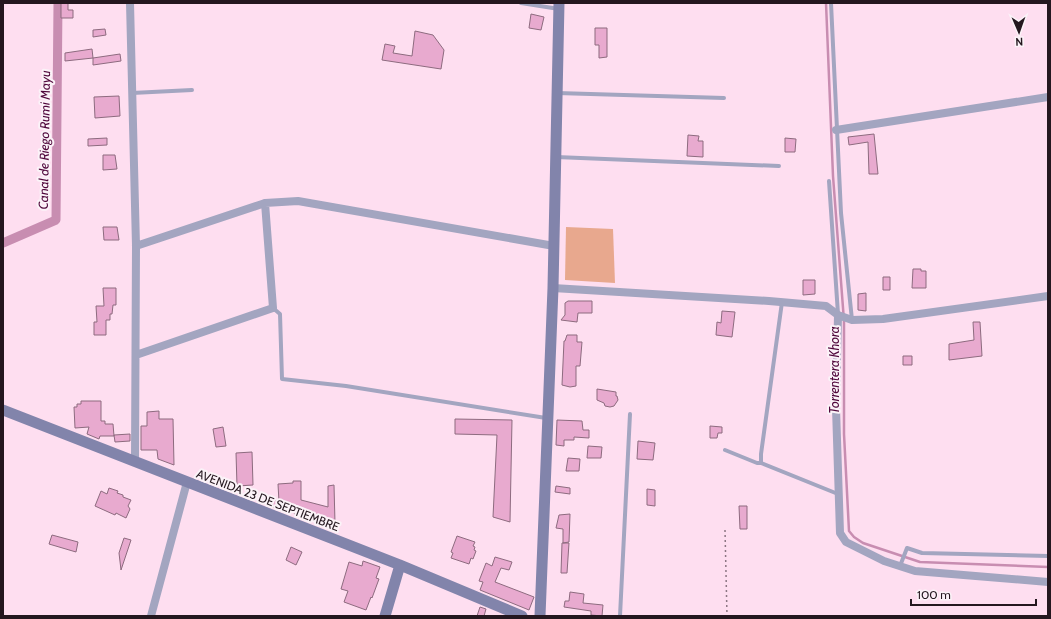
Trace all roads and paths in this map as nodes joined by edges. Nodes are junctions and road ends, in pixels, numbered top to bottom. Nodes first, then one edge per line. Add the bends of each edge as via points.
1 (130, 3) edge
2 (520, 3) edge
3 (831, 3) edge
4 (559, 6) edge
5 (192, 90) dead end
6 (132, 92) junction
7 (557, 93) junction
8 (1048, 97) edge
9 (724, 98) dead end
10 (836, 130) junction
11 (556, 157) junction
12 (779, 166) dead end
13 (828, 181) dead end
14 (265, 203) junction
15 (136, 246) junction
16 (554, 246) junction
17 (553, 288) junction
18 (1048, 296) edge
19 (782, 302) junction
20 (273, 308) junction
21 (838, 315) junction
22 (852, 320) junction
23 (136, 355) junction
24 (3, 410) edge
25 (630, 414) dead end
26 (548, 418) junction
27 (725, 450) dead end
28 (134, 461) junction
29 (760, 463) junction
30 (187, 482) junction
31 (838, 494) junction
32 (725, 530) dead end
33 (1048, 556) edge
34 (400, 565) junction
35 (900, 566) junction
36 (1048, 582) edge
37 (151, 616) edge
38 (385, 616) edge
39 (522, 616) edge
40 (540, 616) edge
41 (620, 616) edge
42 (727, 616) edge

1 - 6 street
2 - 4 lane
3 - 10 lane
4 - 7 street
5 - 6 lane
6 - 15 street
7 - 9 lane
7 - 11 street
8 - 10 street
10 - 22 lane
11 - 12 lane
11 - 16 street
13 - 21 lane
14 - 15 street
14 - 16 street via 298,200
14 - 20 street
15 - 23 street
16 - 17 street
17 - 19 street
17 - 26 street
18 - 22 street via 883,319
19 - 21 street via 826,306
19 - 29 lane
20 - 23 street
20 - 26 lane via 280,314 282,379 346,386
21 - 22 street
21 - 31 street
23 - 28 street
24 - 28 street, AVENIDA 23 DE SEPTIEMBRE
25 - 41 lane
26 - 40 street
27 - 29 lane
28 - 30 street, AVENIDA 23 DE SEPTIEMBRE
29 - 31 lane
30 - 34 street, AVENIDA 23 DE SEPTIEMBRE
30 - 37 street
31 - 35 street via 840,533 846,542
32 - 42 path
33 - 35 lane via 922,553 907,548
34 - 38 street
34 - 39 street, AVENIDA 23 DE SEPTIEMBRE
35 - 36 street via 915,571

